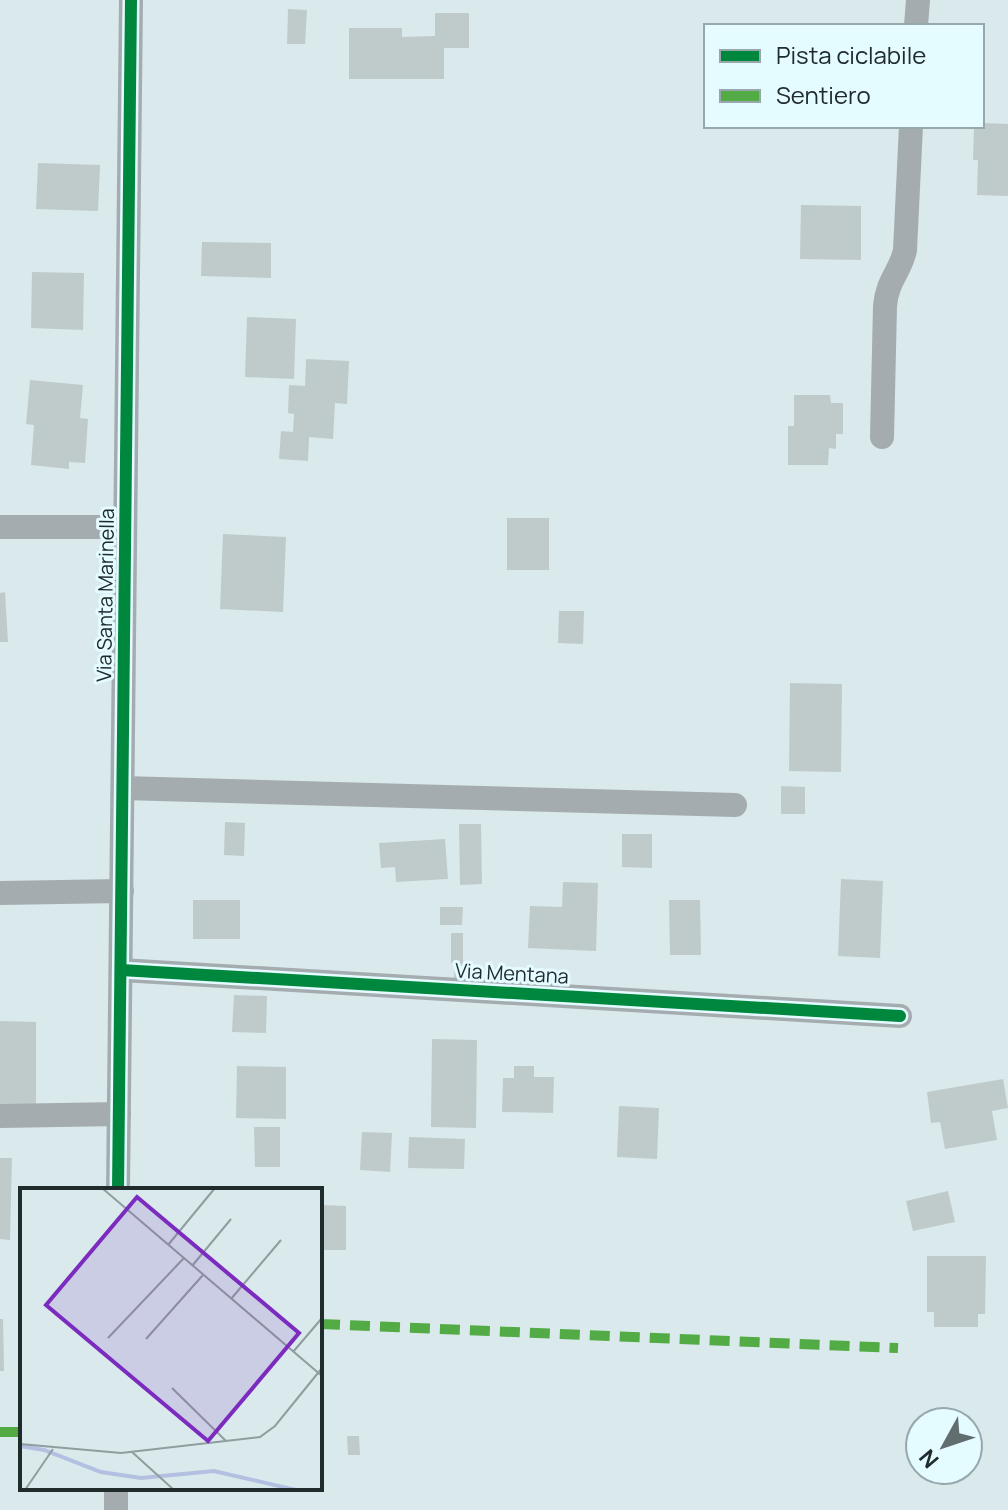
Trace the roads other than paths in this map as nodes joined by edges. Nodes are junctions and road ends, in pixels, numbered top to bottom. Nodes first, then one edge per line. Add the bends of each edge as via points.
1 (131, 0) edge
2 (918, 0) edge
3 (916, 24) edge
4 (911, 128) edge
5 (882, 437) dead end
6 (0, 527) edge
7 (125, 527) junction
8 (123, 788) junction
9 (735, 805) dead end
10 (122, 891) junction
11 (0, 893) edge
12 (121, 970) junction
13 (900, 1016) dead end
14 (119, 1114) junction
15 (0, 1116) edge
16 (118, 1188) edge

1 - 7 street, Via Santa Marinella
2 - 3 street
4 - 5 street via 905,250 886,295
6 - 7 street
7 - 8 street, Via Santa Marinella
8 - 9 street
8 - 10 street, Via Santa Marinella
10 - 11 street
10 - 12 street, Via Santa Marinella
12 - 13 street, Via Mentana
12 - 14 street, Via Santa Marinella
14 - 15 street
14 - 16 street, Via Santa Marinella

